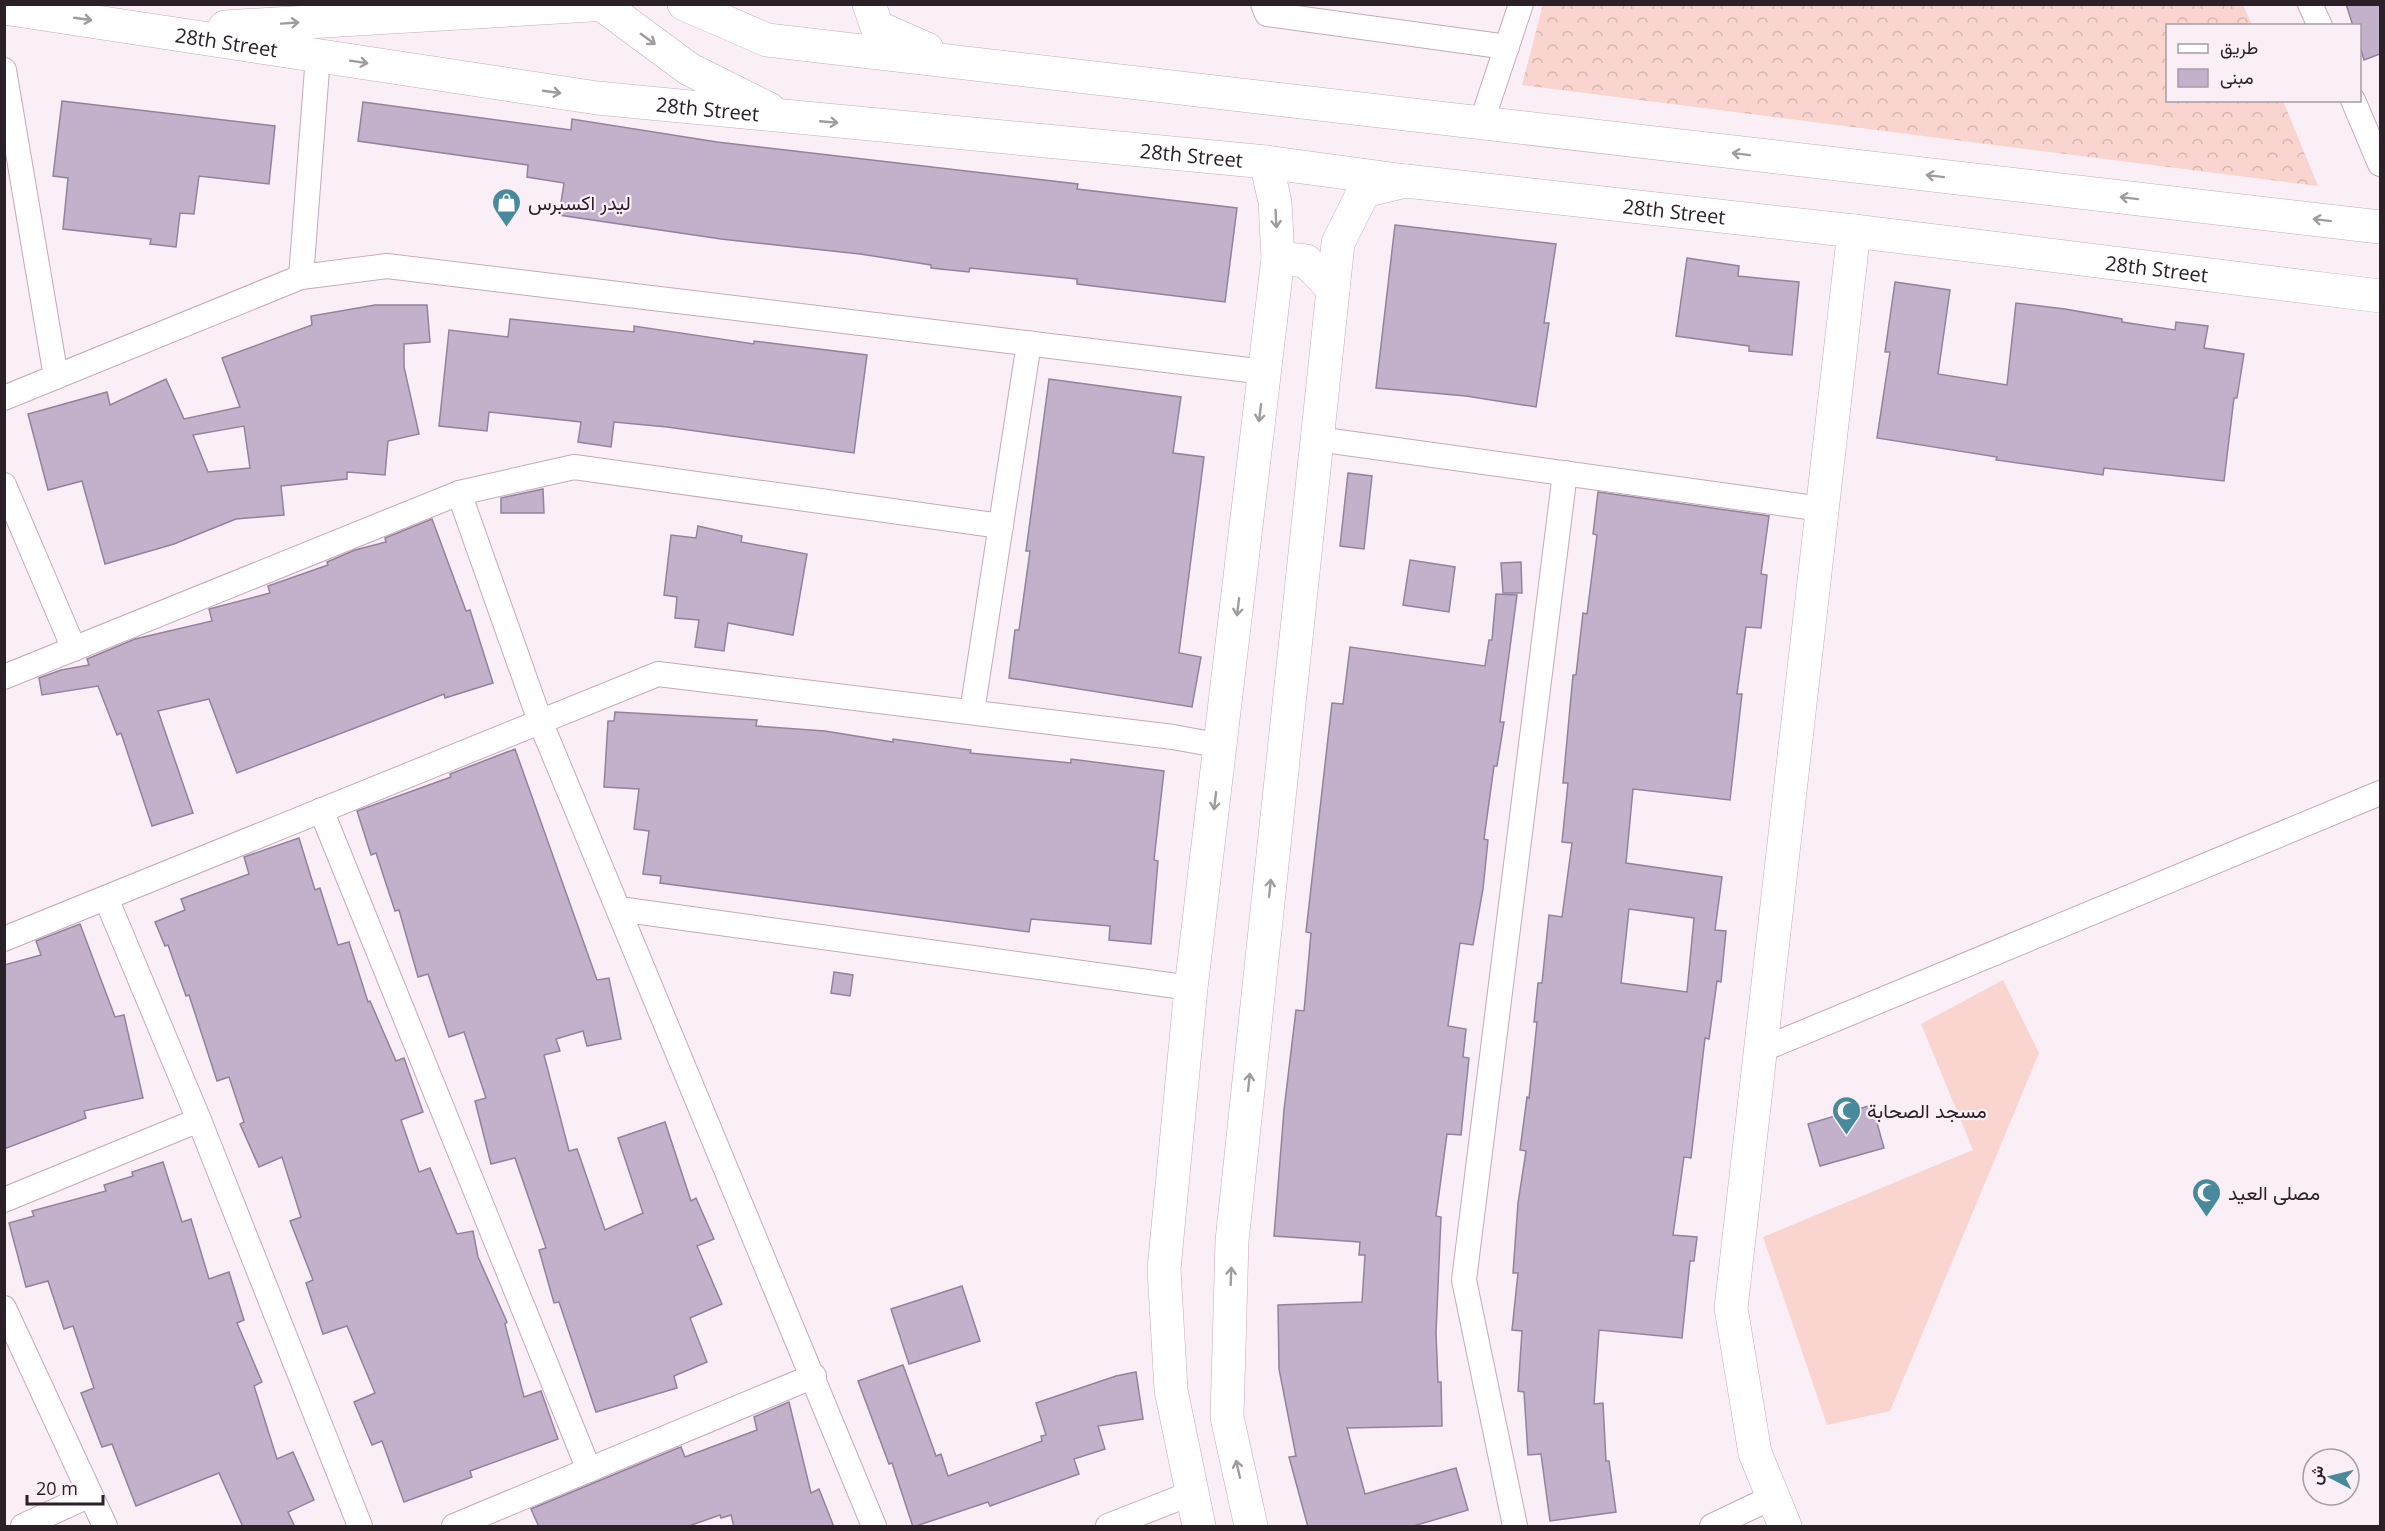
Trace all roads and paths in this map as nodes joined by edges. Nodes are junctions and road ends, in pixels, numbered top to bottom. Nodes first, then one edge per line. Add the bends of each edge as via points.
1 (684, 4) edge
2 (869, 4) edge
3 (1263, 4) edge
4 (1521, 4) edge
5 (2310, 4) edge
6 (604, 5) edge
7 (4, 8) edge
8 (2319, 24) edge
9 (169, 31) junction
10 (1507, 47) junction
11 (318, 56) junction
12 (956, 62) junction
13 (4, 70) edge
14 (2365, 110) edge
15 (787, 118) junction
16 (1481, 124) junction
17 (1266, 162) junction
18 (2380, 164) edge
19 (1406, 181) junction
20 (2380, 227) edge
21 (1854, 231) junction
22 (1278, 258) junction
23 (301, 277) junction
24 (1333, 289) junction
25 (2380, 296) edge
26 (1029, 343) junction
27 (1265, 372) junction
28 (56, 377) junction
29 (4, 398) edge
30 (1317, 440) junction
31 (1565, 473) junction
32 (4, 484) edge
33 (459, 493) junction
34 (1822, 509) junction
35 (1001, 526) junction
36 (74, 649) junction
37 (4, 677) edge
38 (972, 712) junction
39 (540, 721) junction
40 (1222, 746) junction
41 (2380, 794) edge
42 (321, 810) junction
43 (106, 898) junction
44 (619, 909) junction
45 (4, 939) edge
46 (1191, 988) junction
47 (1761, 1050) junction
48 (199, 1120) junction
49 (4, 1200) edge
50 (4, 1308) edge
51 (814, 1376) junction
52 (589, 1470) junction
53 (1192, 1493) junction
54 (90, 1495) junction
55 (1779, 1512) edge
56 (23, 1527) edge
57 (105, 1527) edge
58 (360, 1527) edge
59 (454, 1527) edge
60 (874, 1527) edge
61 (1108, 1527) edge
62 (1199, 1527) edge
63 (1251, 1527) edge
64 (1515, 1527) edge
65 (1712, 1527) edge

1 - 12 main road via 767,40
2 - 12 main road via 877,27
3 - 10 street via 1267,14
4 - 10 street
5 - 8 street
9 -> 6 main road
6 -> 15 main road via 689,69
7 -> 9 main road, 28th Street
9 - 11 main road, 28th Street
10 - 16 street
11 -> 15 main road, 28th Street via 575,95
11 - 23 street
12 - 16 main road
13 - 28 street
14 - 18 street
15 -> 17 main road, 28th Street
20 -> 16 main road
17 - 19 main road, 28th Street
17 -> 22 main road via 1275,202
19 - 21 main road, 28th Street
19 - 24 main road via 1364,190 1338,243
21 - 25 main road, 28th Street
21 - 34 main road
22 - 24 main road via 1306,261
22 - 27 main road
23 - 26 street via 387,267
23 - 28 street
24 - 30 main road
26 - 27 street
26 - 35 street
27 -> 40 main road
28 - 29 street
30 - 31 street
63 -> 30 main road via 1227,1417 1232,1241
31 - 34 street
31 - 64 street via 1464,1280
32 - 36 street
33 - 35 street via 574,467
33 - 36 street
33 - 39 street
34 - 47 main road
35 - 38 street
36 - 37 street
38 - 39 street via 658,674
38 - 40 street
39 - 42 street
39 - 44 street
40 -> 46 main road
41 - 47 street
42 - 43 street
42 - 52 street
43 - 45 street
43 - 48 street
44 - 46 street
44 - 51 street
46 - 53 main road via 1164,1269 1171,1390
47 - 55 main road via 1731,1308 1755,1453
48 - 49 street
48 - 58 street
50 - 54 street
51 - 52 street
51 - 60 street
52 - 59 street
53 - 61 street
53 - 62 main road
54 - 56 street
54 - 57 street
55 - 65 street

